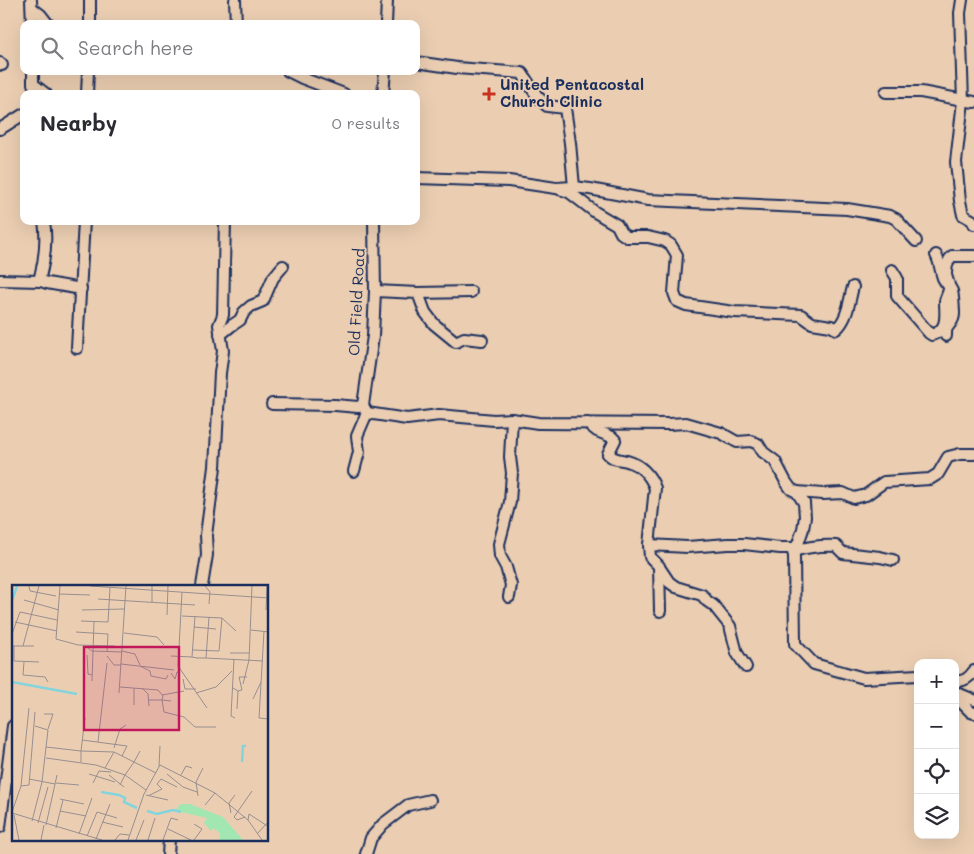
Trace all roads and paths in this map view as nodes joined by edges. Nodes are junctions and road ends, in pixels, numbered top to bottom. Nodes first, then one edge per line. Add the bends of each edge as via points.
1 (90, 0) edge
2 (235, 0) edge
3 (387, 0) edge
4 (962, 0) edge
5 (31, 4) edge
6 (32, 20) edge
7 (45, 20) edge
8 (90, 20) edge
9 (236, 20) edge
10 (386, 20) edge
11 (420, 63) edge
12 (33, 75) edge
13 (88, 75) edge
14 (296, 75) edge
15 (385, 75) edge
16 (32, 89) edge
17 (87, 90) edge
18 (334, 90) edge
19 (383, 90) edge
20 (886, 92) dead end
21 (963, 101) junction
22 (974, 102) edge
23 (20, 116) edge
24 (0, 129) edge
25 (420, 178) edge
26 (574, 187) junction
27 (556, 188) junction
28 (974, 224) edge
29 (45, 225) edge
30 (84, 225) edge
31 (225, 225) edge
32 (374, 225) edge
33 (916, 241) dead end
34 (936, 255) dead end
35 (974, 256) edge
36 (282, 266) dead end
37 (892, 270) dead end
38 (0, 280) edge
39 (41, 281) junction
40 (853, 287) dead end
41 (950, 287) junction
42 (81, 289) junction
43 (374, 291) junction
44 (471, 292) dead end
45 (418, 293) junction
46 (220, 335) junction
47 (946, 336) dead end
48 (482, 340) dead end
49 (77, 348) dead end
50 (272, 404) dead end
51 (365, 409) junction
52 (512, 419) junction
53 (588, 424) junction
54 (974, 454) edge
55 (354, 472) dead end
56 (797, 492) junction
57 (649, 545) junction
58 (793, 551) junction
59 (893, 560) dead end
60 (658, 566) junction
61 (202, 585) edge
62 (510, 597) dead end
63 (660, 611) dead end
64 (746, 667) dead end
65 (974, 672) edge
66 (914, 675) edge
67 (959, 681) edge
68 (959, 694) edge
69 (974, 700) edge
70 (959, 701) edge
71 (974, 713) edge
72 (12, 740) edge
73 (430, 800) dead end
74 (0, 827) edge
75 (366, 854) edge

1 - 8 street
2 - 9 street
3 - 10 street
4 - 21 street
5 - 6 street
5 - 7 street
11 - 26 street via 522,74 536,96 547,106 565,108
12 - 16 street
13 - 17 street
14 - 18 street
15 - 19 street
20 - 21 street via 921,92
21 - 22 street
21 - 28 street via 957,180 963,215
23 - 24 street
25 - 27 street via 509,182
26 - 27 street
26 - 33 street via 648,200 847,209 890,216
27 - 40 street via 569,192 617,226 627,237 665,240 677,255 674,293 677,301 686,305 734,312 801,315 812,323 836,329 842,324
29 - 39 street
30 - 42 street
31 - 46 street
32 - 43 street, Old Field Road
34 - 41 street via 942,276
35 - 41 street via 949,258 946,274
36 - 46 street via 263,301 251,306 240,320
37 - 41 street via 897,278 897,296 932,335 938,333 946,320 945,299
38 - 39 street
39 - 42 street
41 - 47 street via 954,313
42 - 49 street
43 - 45 street
43 - 51 street, Old Field Road
44 - 45 street
45 - 48 street via 434,324 456,342 464,338
46 - 61 street via 223,351
50 - 51 street
51 - 52 street via 406,419 439,415
51 - 55 street, Old Field Road via 357,436 359,452
52 - 53 street
52 - 62 street via 510,502 499,544 511,585
53 - 56 street via 686,423 737,442 751,441 775,461 786,482
53 - 57 street via 612,437 614,440 608,454 612,458 639,466 652,480 655,488
54 - 56 street via 948,457 938,474 930,479 884,482 866,495 854,498 844,493
56 - 58 street via 804,503 805,518
57 - 58 street via 744,544 792,548
57 - 60 street via 650,557
58 - 59 street via 820,545 836,546 843,553
58 - 66 street via 794,644 814,664 864,678
60 - 63 street
60 - 64 street via 669,582 702,595 714,606 730,626 736,653
65 - 67 street via 968,679
68 - 69 street
70 - 71 street
72 - 74 street
73 - 75 street via 408,806 383,824 371,838

